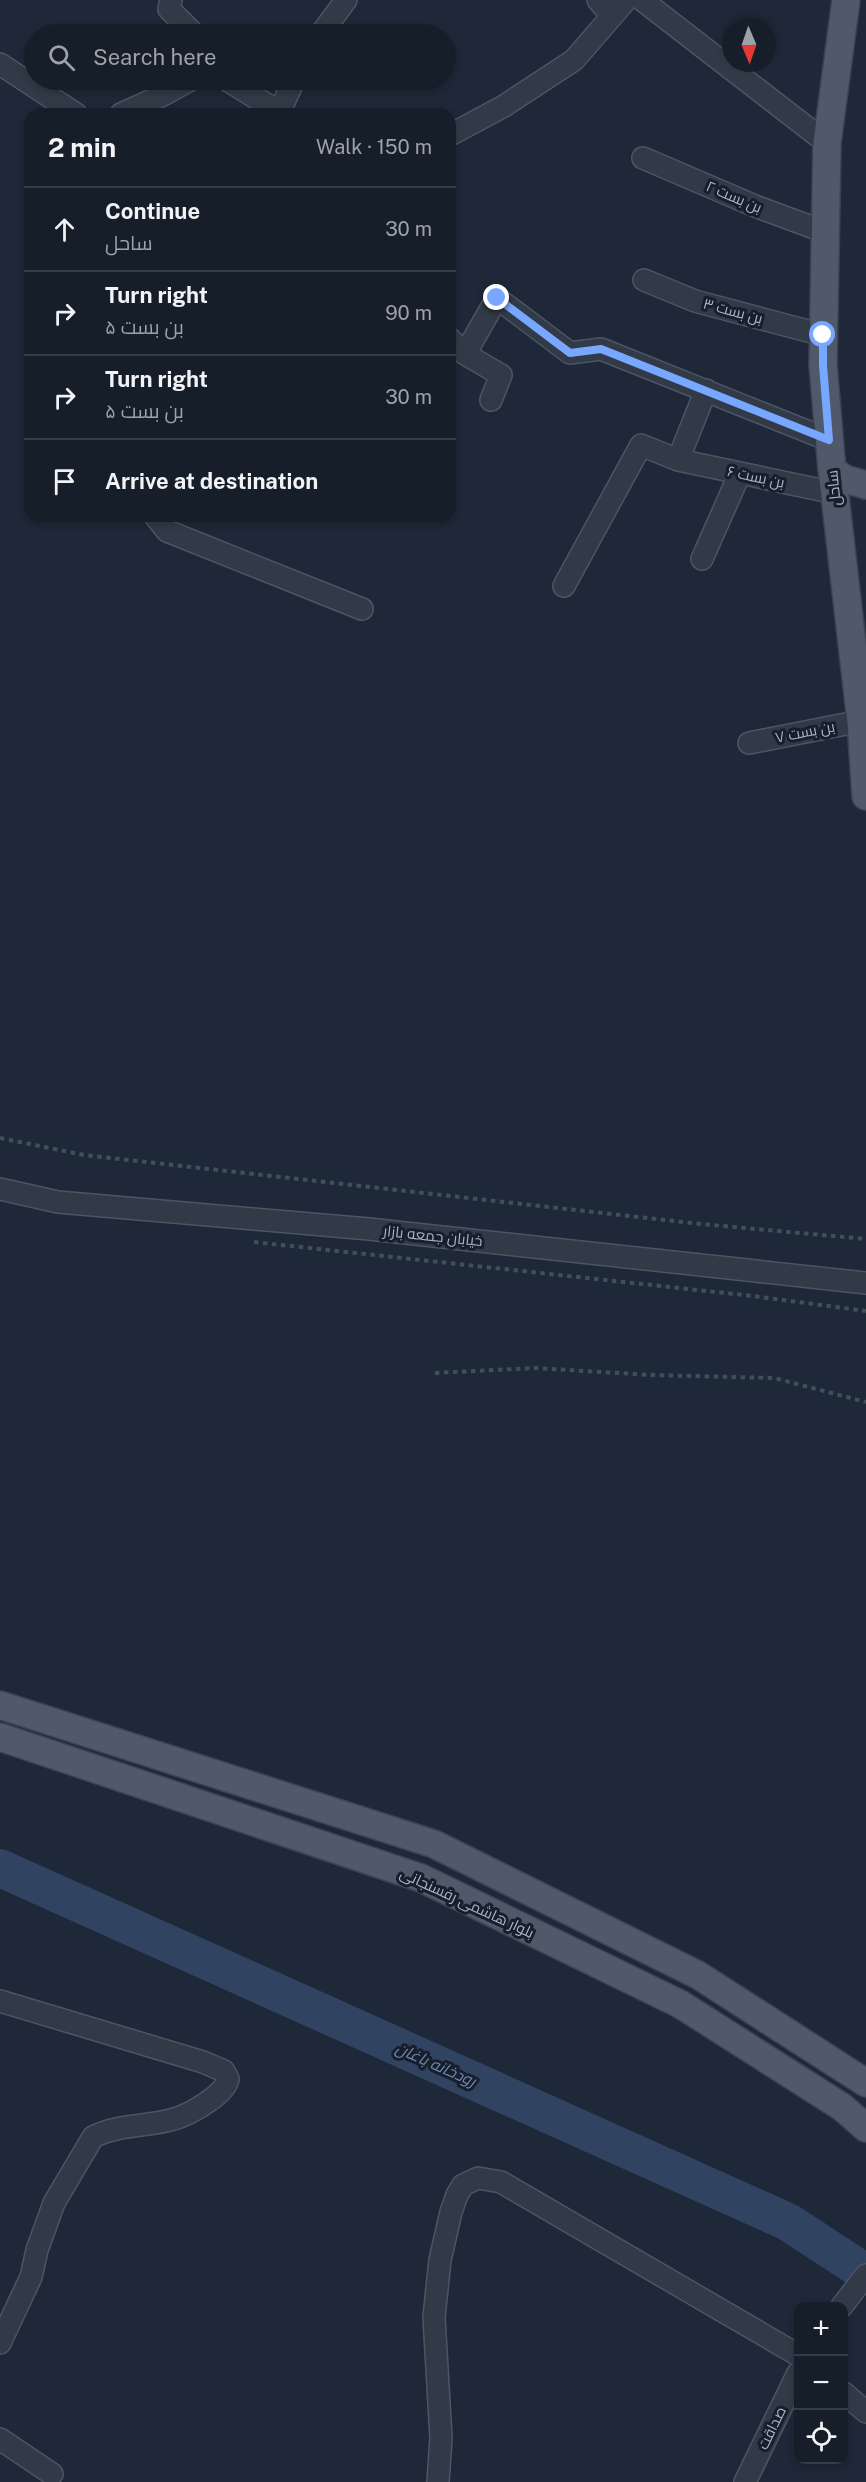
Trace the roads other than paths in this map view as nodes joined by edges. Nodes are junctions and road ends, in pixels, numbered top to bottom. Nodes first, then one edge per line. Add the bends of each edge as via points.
1 (171, 0) edge
2 (346, 0) edge
3 (598, 0) edge
4 (642, 0) edge
5 (846, 0) edge
6 (619, 8) edge
7 (184, 24) edge
8 (328, 24) edge
9 (0, 63) edge
10 (24, 79) edge
11 (40, 90) edge
12 (172, 90) edge
13 (244, 90) edge
14 (290, 90) edge
15 (67, 108) edge
16 (134, 108) edge
17 (274, 108) edge
18 (283, 108) edge
19 (456, 132) edge
20 (827, 143) junction
21 (643, 158) dead end
22 (825, 232) junction
23 (644, 280) dead end
24 (823, 335) junction
25 (456, 345) edge
26 (465, 354) junction
27 (706, 390) junction
28 (491, 400) dead end
29 (829, 440) junction
30 (678, 460) junction
31 (740, 473) junction
32 (833, 482) junction
33 (866, 485) edge
34 (160, 522) edge
35 (702, 559) dead end
36 (564, 586) dead end
37 (362, 609) dead end
38 (861, 722) junction
39 (749, 742) dead end
40 (866, 796) edge
41 (0, 1189) edge
42 (866, 1283) edge
43 (0, 1705) edge
44 (0, 1737) edge
45 (698, 1975) junction
46 (0, 2001) edge
47 (680, 2004) junction
48 (866, 2083) edge
49 (866, 2128) edge
50 (866, 2275) edge
51 (845, 2302) edge
52 (0, 2343) edge
53 (794, 2353) edge
54 (794, 2381) edge
55 (848, 2396) edge
56 (866, 2412) edge
57 (0, 2439) edge
58 (52, 2474) dead end
59 (438, 2482) edge
60 (745, 2482) edge

1 - 7 street via 169,9
2 - 8 street
3 - 6 street
4 - 20 street
5 - 20 main road, ساحل
6 - 19 street via 574,60
9 - 10 street
11 - 15 street
12 - 16 street
13 - 17 street
14 - 18 street
20 - 22 main road, ساحل
21 - 22 street, بن بست ۲
22 - 24 main road, ساحل
23 - 24 street, بن بست ۳ via 695,301
24 - 29 main road, ساحل
25 - 26 street
26 - 27 street via 497,298 570,353 601,349
26 - 28 street via 501,375
27 - 29 street
27 - 30 street
29 - 32 main road, ساحل
30 - 31 street, بن بست ۶
30 - 36 street, بن بست ۶ via 641,445
31 - 32 street, بن بست ۶
31 - 35 street
32 - 33 main road via 845,478
32 - 38 main road, ساحل
34 - 37 street via 167,531
38 - 39 street, بن بست ۷
38 - 40 main road, ساحل
41 - 42 street, خیابان جمعه بازار via 58,1202 369,1229
43 - 45 main road via 434,1844
44 - 47 main road, بلوار هاشمی رفسنجانی via 421,1878
45 - 47 main road
45 - 48 main road
46 - 52 street via 203,2062 224,2072 228,2079 224,2089 208,2102 175,2119 128,2126 93,2137 54,2203 31,2277
47 - 49 main road, بلوار هاشمی رفسنجانی via 842,2107
50 - 51 street
53 - 59 street via 501,2182 478,2178 463,2185 457,2195 440,2260 434,2318 441,2438
54 - 60 street, صداقت
55 - 56 street
57 - 58 street

